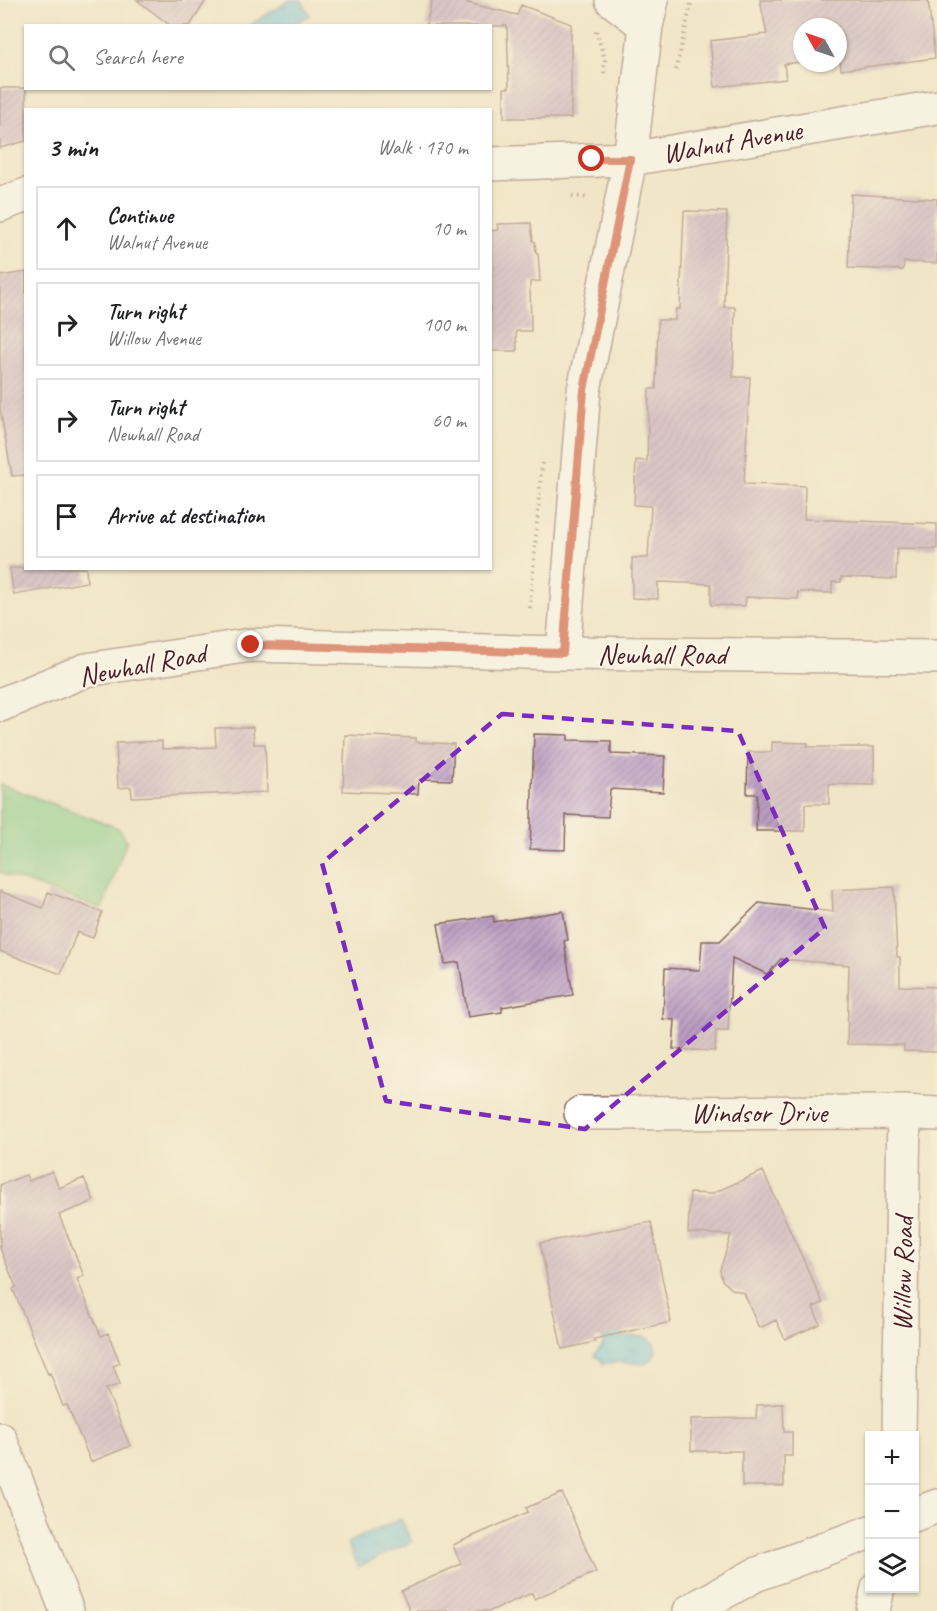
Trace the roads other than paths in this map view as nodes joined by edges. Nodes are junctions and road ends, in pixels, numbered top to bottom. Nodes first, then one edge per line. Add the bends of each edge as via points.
1 (602, 13) edge
2 (649, 13) edge
3 (937, 107) edge
4 (630, 159) junction
5 (492, 164) edge
6 (24, 196) edge
7 (0, 205) edge
8 (563, 653) junction
9 (937, 657) edge
10 (0, 705) edge
11 (904, 1112) junction
12 (581, 1113) dead end
13 (937, 1114) edge
14 (899, 1431) edge
15 (0, 1439) edge
16 (937, 1506) edge
17 (919, 1513) edge
18 (865, 1534) edge
19 (877, 1593) edge
20 (67, 1611) edge
21 (690, 1611) edge
22 (873, 1611) edge

1 - 2 street
2 - 4 street
3 - 4 street, Walnut Avenue
4 - 5 street, Walnut Avenue
4 - 8 street via 584,390
6 - 7 street
8 - 9 street, Newhall Road
8 - 10 street, Newhall Road via 251,645 86,670
11 - 12 street, Windsor Drive
11 - 13 street, Windsor Drive
11 - 14 street, Willow Road
15 - 20 street
16 - 17 street
18 - 21 street via 755,1575
19 - 22 street

